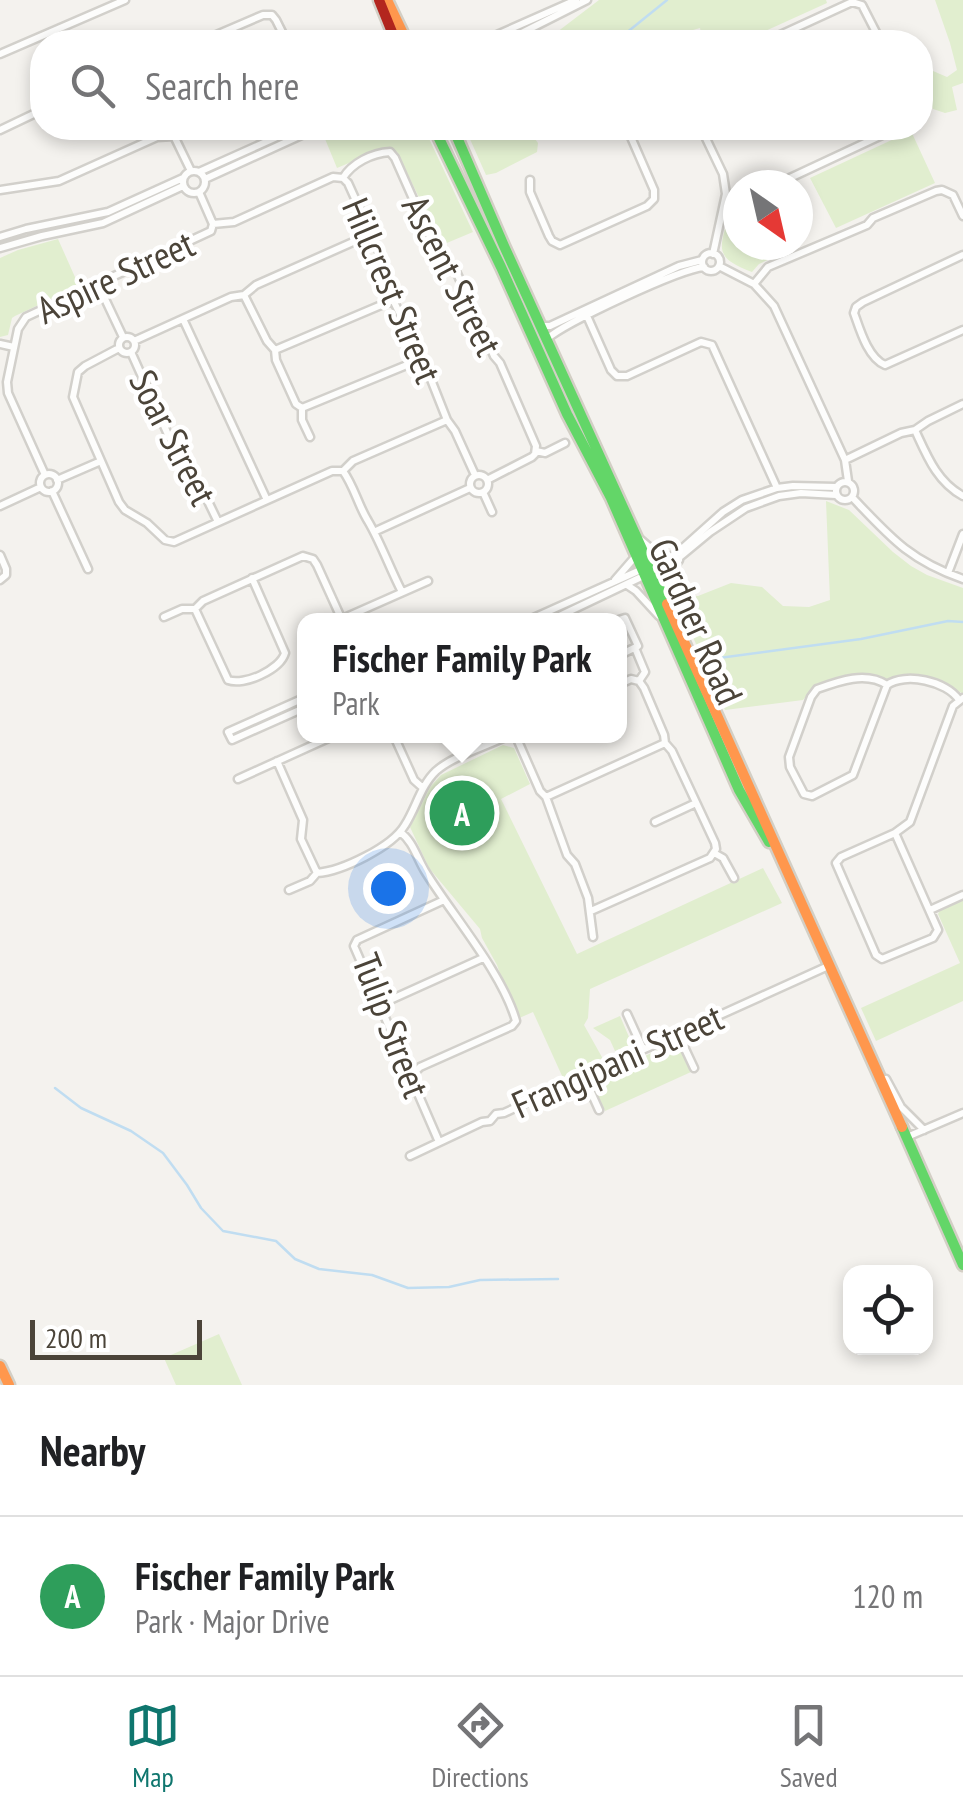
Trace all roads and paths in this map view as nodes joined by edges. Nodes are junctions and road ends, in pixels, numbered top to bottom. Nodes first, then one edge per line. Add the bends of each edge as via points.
1 (126, 0) edge
2 (379, 0) edge
3 (387, 0) edge
4 (576, 0) edge
5 (587, 0) edge
6 (528, 25) junction
7 (56, 30) edge
8 (227, 30) edge
9 (281, 30) edge
10 (391, 30) edge
11 (402, 30) edge
12 (514, 30) edge
13 (521, 30) edge
14 (791, 30) edge
15 (875, 30) edge
16 (30, 41) edge
17 (0, 54) edge
18 (30, 116) edge
19 (0, 130) edge
20 (147, 140) edge
21 (180, 140) edge
22 (269, 140) edge
23 (291, 140) edge
24 (440, 140) edge
25 (457, 140) edge
26 (631, 140) edge
27 (707, 140) edge
28 (871, 140) edge
29 (807, 170) edge
30 (195, 171) junction
31 (723, 174) edge
32 (343, 178) junction
33 (205, 179) junction
34 (530, 180) dead end
35 (183, 182) junction
36 (0, 190) edge
37 (199, 192) junction
38 (723, 212) edge
39 (963, 216) edge
40 (213, 224) junction
41 (371, 234) junction
42 (0, 237) edge
43 (504, 246) junction
44 (0, 248) edge
45 (712, 254) junction
46 (963, 254) edge
47 (703, 264) junction
48 (719, 266) junction
49 (501, 268) junction
50 (98, 284) junction
51 (754, 284) junction
52 (244, 295) junction
53 (393, 300) junction
54 (587, 316) junction
55 (183, 319) junction
56 (541, 326) junction
57 (963, 330) edge
58 (122, 337) junction
59 (547, 339) junction
60 (134, 341) junction
61 (0, 344) edge
62 (14, 346) junction
63 (119, 348) junction
64 (275, 350) junction
65 (131, 352) junction
66 (419, 360) junction
67 (963, 404) edge
68 (302, 408) junction
69 (447, 420) junction
70 (915, 430) junction
71 (310, 437) dead end
72 (565, 443) dead end
73 (536, 451) junction
74 (101, 460) junction
75 (845, 460) junction
76 (344, 471) junction
77 (45, 475) junction
78 (476, 475) junction
79 (57, 480) junction
80 (488, 480) junction
81 (848, 481) junction
82 (41, 487) junction
83 (470, 488) junction
84 (777, 488) junction
85 (52, 491) junction
86 (836, 491) junction
87 (483, 492) junction
88 (963, 496) edge
89 (852, 497) junction
90 (266, 498) junction
91 (0, 506) edge
92 (492, 512) dead end
93 (218, 522) junction
94 (376, 531) junction
95 (963, 534) edge
96 (636, 536) junction
97 (0, 555) edge
98 (635, 557) junction
99 (668, 558) junction
100 (680, 558) junction
101 (88, 569) dead end
102 (647, 571) junction
103 (948, 574) junction
104 (252, 578) junction
105 (963, 578) edge
106 (0, 580) edge
107 (428, 580) dead end
108 (611, 585) junction
109 (627, 585) junction
110 (402, 592) junction
111 (663, 593) junction
112 (194, 608) junction
113 (339, 613) edge
114 (357, 613) edge
115 (545, 613) edge
116 (566, 613) edge
117 (164, 617) dead end
118 (664, 620) junction
119 (627, 622) edge
120 (635, 648) junction
121 (627, 652) edge
122 (627, 681) edge
123 (639, 681) junction
124 (887, 685) junction
125 (961, 699) edge
126 (297, 701) edge
127 (297, 711) edge
128 (318, 743) edge
129 (397, 743) edge
130 (492, 743) edge
131 (522, 743) edge
132 (665, 743) junction
133 (277, 761) junction
134 (238, 779) dead end
135 (423, 788) junction
136 (546, 797) junction
137 (696, 803) junction
138 (655, 822) dead end
139 (400, 832) junction
140 (894, 833) junction
141 (714, 853) junction
142 (317, 873) junction
143 (734, 878) dead end
144 (289, 890) dead end
145 (963, 894) edge
146 (444, 900) junction
147 (930, 910) junction
148 (591, 911) junction
149 (593, 937) dead end
150 (483, 958) junction
151 (826, 966) junction
152 (379, 1005) junction
153 (627, 1014) dead end
154 (679, 1036) junction
155 (644, 1050) junction
156 (694, 1068) dead end
157 (878, 1070) junction
158 (412, 1075) junction
159 (585, 1079) junction
160 (599, 1110) dead end
161 (963, 1113) edge
162 (924, 1130) junction
163 (906, 1138) junction
164 (440, 1142) junction
165 (410, 1156) dead end
166 (963, 1265) edge
167 (0, 1366) edge
168 (9, 1385) edge

1 - 7 street
2 - 10 street
3 - 11 street
4 - 6 street
5 - 6 street
6 - 12 street
6 - 13 street
8 - 9 street via 262,14 272,15
14 - 15 street via 852,2 862,5
16 - 17 street
18 - 19 street
20 - 36 street via 59,180
21 - 30 street
22 - 30 street
23 - 33 street
24 - 49 street, Gardner Road
25 - 43 street, Gardner Road
26 - 34 street via 654,199 560,245 549,236
27 - 31 street
28 - 29 street
30 - 33 street
30 - 35 street
32 - 40 street, Hillcrest Street via 333,176 234,222
32 - 41 street, Hillcrest Street
32 - 73 street, Ascent Street via 351,166 390,152 434,246 455,269
33 - 37 street
35 - 37 street via 192,194
35 - 42 street via 108,212
35 - 44 street via 103,223
37 - 40 street, Aspire Street
38 - 45 street
39 - 51 street via 953,195 936,191 768,267
40 - 50 street, Aspire Street via 205,235
41 - 52 street
41 - 53 street, Hillcrest Street
43 - 49 street
43 - 56 street, Gardner Road
45 - 47 street
45 - 48 street
46 - 57 street via 863,302 854,313 876,360 885,365
47 - 48 street via 712,271
47 - 54 street
47 - 56 street via 680,266
48 - 51 street
49 - 98 street, Gardner Road
50 - 58 street, Soar Street
50 - 62 street, Aspire Street via 26,317
51 - 75 street via 774,306
52 - 55 street
52 - 64 street
53 - 64 street
53 - 66 street, Hillcrest Street
54 - 59 street
54 - 84 street via 617,376 701,342 712,345
55 - 60 street
55 - 90 street
56 - 59 street, Gardner Road
58 - 60 street
58 - 63 street
59 - 96 street, Gardner Road
60 - 65 street
61 - 62 street
62 - 77 street, Aspire Street via 8,393
63 - 65 street
63 - 74 street via 85,366 74,383
64 - 68 street
65 - 93 street, Soar Street via 186,477 204,493
66 - 68 street
66 - 69 street, Hillcrest Street
67 - 70 street
68 - 71 street
69 - 76 street
69 - 78 street, Hillcrest Street
70 - 75 street
70 - 88 street via 940,477
72 - 73 street
73 - 80 street
74 - 79 street
74 - 93 street via 122,506 168,541
75 - 81 street
76 - 90 street
76 - 94 street
77 - 79 street
77 - 82 street
78 - 80 street
78 - 83 street
79 - 85 street
80 - 87 street
81 - 86 street
81 - 89 street
82 - 85 street
82 - 91 street
83 - 87 street
83 - 94 street
84 - 86 street
84 - 99 street via 732,506
85 - 101 street
86 - 89 street via 844,500
86 - 100 street via 790,494 746,508
87 - 92 street
89 - 103 street via 908,552
90 - 93 street
94 - 110 street
95 - 103 street
96 - 99 street, Gardner Road
96 - 102 street, Gardner Road
97 - 106 street via 6,569
98 - 102 street, Gardner Road
98 - 108 street
99 - 102 street
100 - 102 street
100 - 111 street
102 - 108 street
102 - 109 street
102 - 111 street, Gardner Road
102 - 118 street, Gardner Road
103 - 105 street
104 - 112 street
104 - 112 street via 285,653 276,666 232,683
104 - 113 street via 308,556
107 - 110 street
108 - 115 street
109 - 116 street
109 - 118 street
110 - 114 street
111 - 157 street, Gardner Road
112 - 117 street
118 - 151 street, Gardner Road
119 - 120 street
120 - 121 street
120 - 123 street via 644,672
122 - 123 street
123 - 132 street
124 - 124 street via 858,678 814,692 789,757 804,794 853,775
124 - 125 street via 926,680
125 - 140 street via 910,822
126 - 127 street via 228,732 232,740
128 - 133 street
129 - 135 street
130 - 135 street via 444,765
131 - 136 street
132 - 136 street
132 - 137 street
133 - 134 street
133 - 142 street via 304,820 301,839
135 - 139 street
136 - 148 street
137 - 138 street
137 - 141 street
139 - 142 street via 383,847
139 - 146 street
140 - 147 street
140 - 147 street via 836,863 876,955 889,958 935,936
141 - 143 street
141 - 148 street
142 - 144 street
145 - 147 street
146 - 150 street
146 - 152 street, Tulip Street via 357,940 355,952
148 - 149 street
150 - 152 street
150 - 158 street via 516,1021
151 - 154 street, Frangipani Street
151 - 163 street, Gardner Road
152 - 158 street, Tulip Street
153 - 155 street
154 - 155 street, Frangipani Street
154 - 156 street
155 - 159 street, Frangipani Street
157 - 162 street
157 - 163 street, Gardner Road
158 - 164 street, Tulip Street
159 - 160 street
159 - 164 street, Frangipani Street
161 - 162 street
162 - 163 street
163 - 166 street, Gardner Road
164 - 165 street, Frangipani Street
167 - 168 street

